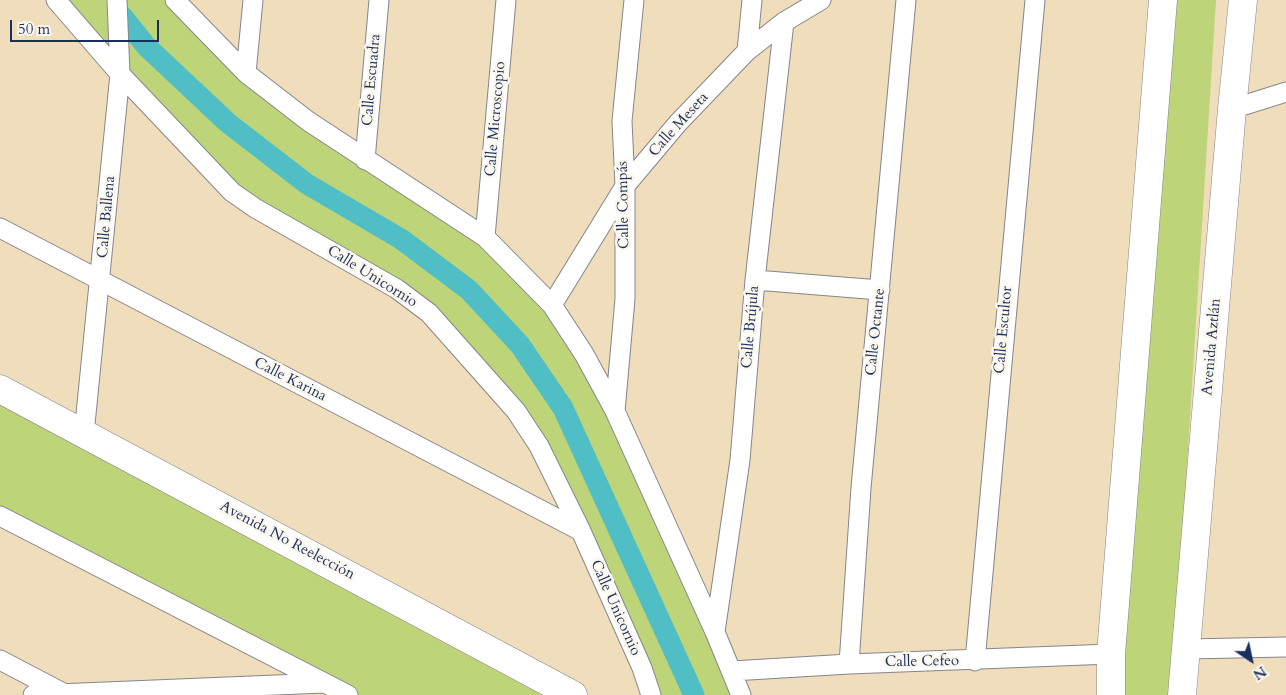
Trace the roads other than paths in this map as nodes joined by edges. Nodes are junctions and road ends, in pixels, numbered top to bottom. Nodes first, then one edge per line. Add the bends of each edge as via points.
1 (56, 0) edge
2 (117, 0) edge
3 (175, 0) edge
4 (253, 0) edge
5 (379, 0) edge
6 (506, 0) edge
7 (634, 0) edge
8 (752, 0) edge
9 (821, 0) edge
10 (906, 0) edge
11 (1035, 0) edge
12 (1163, 0) edge
13 (1243, 0) edge
14 (784, 22) junction
15 (747, 52) junction
16 (246, 73) junction
17 (120, 74) junction
18 (1286, 92) edge
19 (1232, 109) junction
20 (365, 160) junction
21 (625, 186) junction
22 (0, 228) edge
23 (485, 237) junction
24 (755, 280) junction
25 (100, 282) junction
26 (880, 290) junction
27 (552, 305) junction
28 (0, 389) edge
29 (615, 411) junction
30 (84, 434) junction
31 (0, 516) edge
32 (581, 531) junction
33 (715, 632) junction
34 (1286, 647) edge
35 (1187, 649) junction
36 (1111, 654) junction
37 (0, 660) edge
38 (975, 661) junction
39 (849, 664) junction
40 (732, 671) junction
41 (325, 683) junction
42 (63, 693) junction
43 (33, 695) edge
44 (348, 695) edge
45 (573, 695) edge
46 (651, 695) edge
47 (741, 695) edge
48 (1110, 695) edge
49 (1182, 695) edge

1 - 17 street, Calle Unicornio
2 - 17 street, Calle Ballena
3 - 16 street
4 - 16 street
5 - 20 street, Calle Escuadra
6 - 23 street, Calle Microscopio
7 - 21 street, Calle Compás via 622,121
8 - 15 street
9 - 14 street, Calle Meseta
10 - 26 street, Calle Octante
11 - 38 street, Calle Escultor
12 - 36 main road
13 - 19 main road, Avenida Aztlán
14 - 15 street, Calle Meseta
14 - 24 street, Calle Brújula
15 - 21 street, Calle Meseta via 678,123
16 - 20 street via 308,122
17 - 25 street, Calle Ballena
17 - 32 street, Calle Unicornio via 232,192 397,289 429,314 516,411 539,446
18 - 19 street
19 - 35 main road, Avenida Aztlán
20 - 23 street
21 - 27 street, Calle Meseta
21 - 29 street, Calle Compás via 625,299
22 - 25 street, Calle Karina
23 - 27 street
24 - 26 street
24 - 33 street, Calle Brújula via 740,460
25 - 30 street, Calle Ballena
25 - 32 street, Calle Karina
26 - 39 street, Calle Octante via 861,488
27 - 29 street
28 - 30 main road, Avenida No Reelección
29 - 33 street
30 - 45 main road, Avenida No Reelección
31 - 41 street
32 - 46 street, Calle Unicornio
33 - 40 street
34 - 35 street
35 - 49 main road, Avenida Aztlán
36 - 38 street, Calle Cefeo
36 - 48 main road
37 - 42 street
38 - 39 street, Calle Cefeo
39 - 40 street, Calle Cefeo
40 - 47 street
41 - 42 street
41 - 44 street
42 - 43 street

